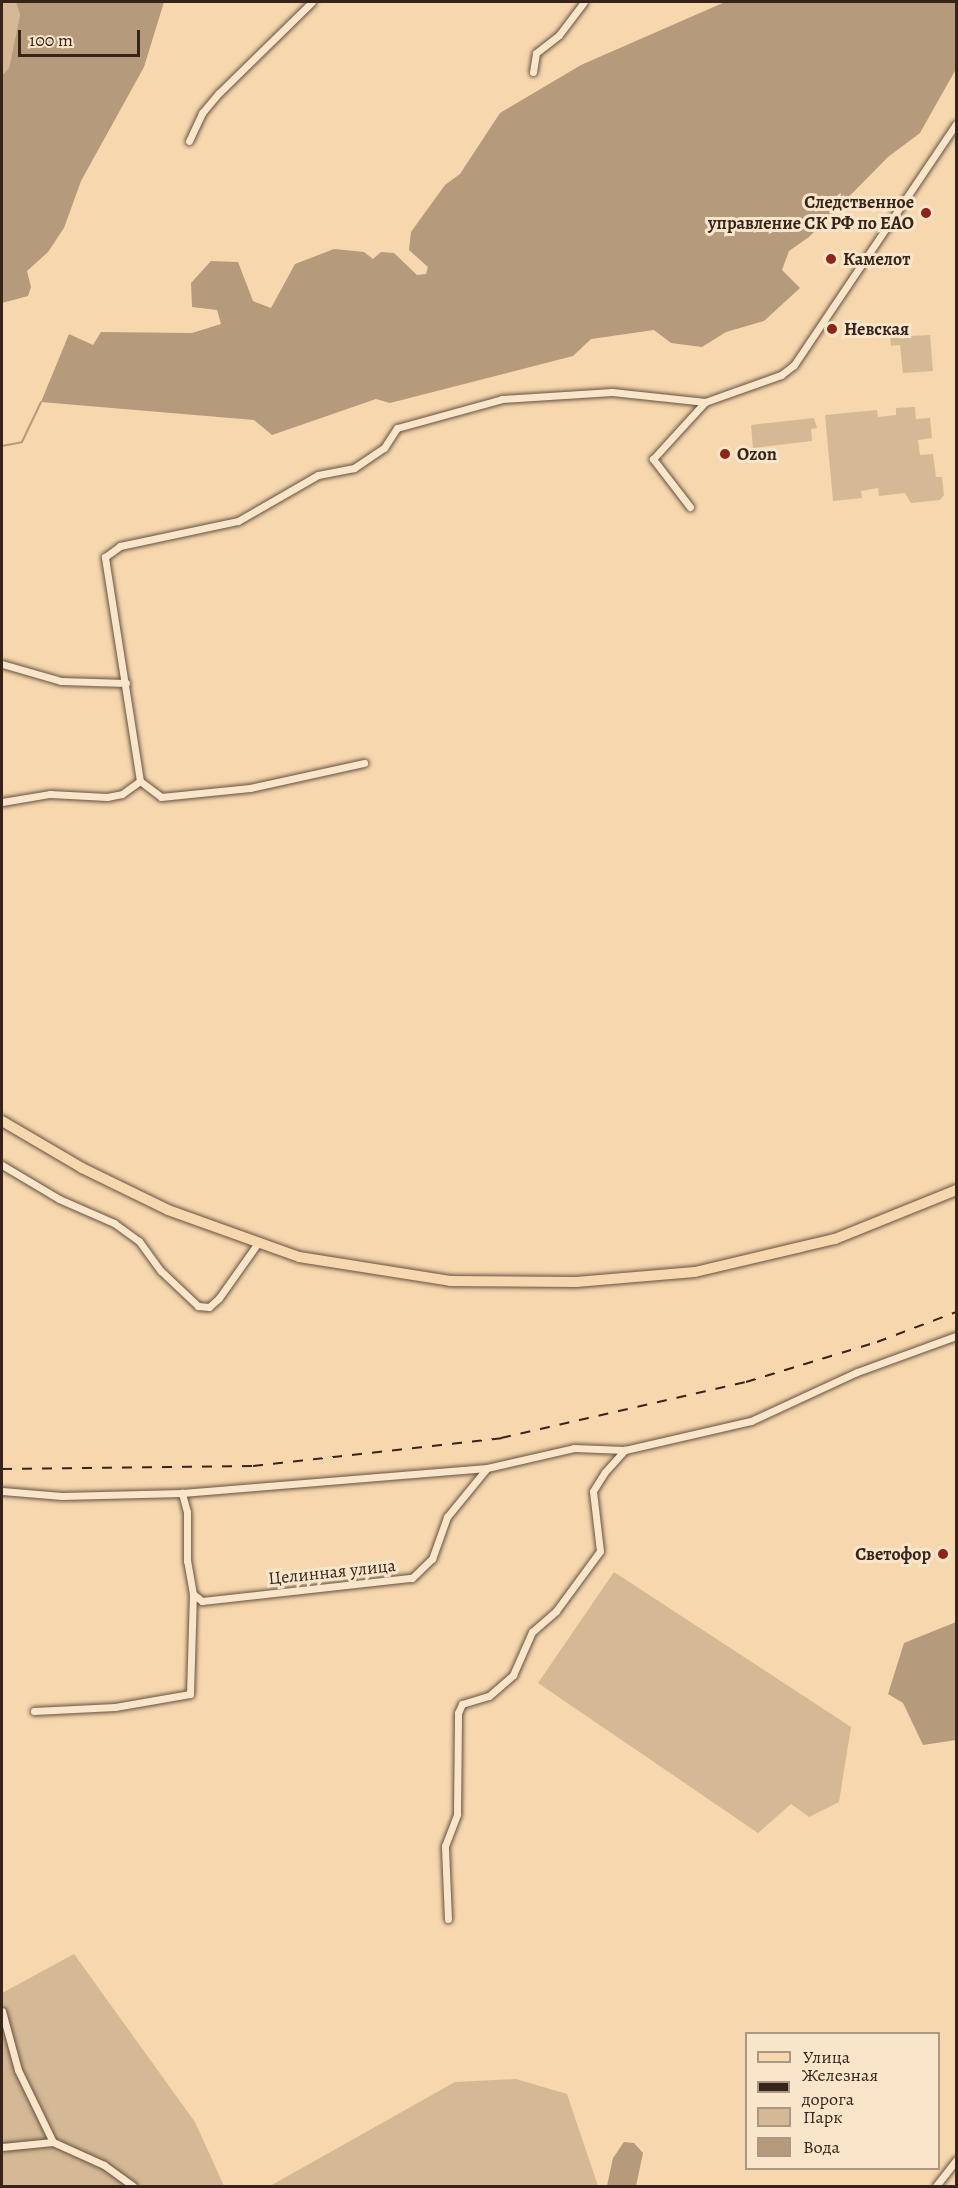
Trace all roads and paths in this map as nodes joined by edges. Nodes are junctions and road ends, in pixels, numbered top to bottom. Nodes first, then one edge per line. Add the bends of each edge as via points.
1 (312, 2) edge
2 (584, 2) edge
3 (533, 72) dead end
4 (957, 124) edge
5 (189, 141) dead end
6 (705, 402) junction
7 (690, 507) dead end
8 (2, 664) edge
9 (126, 683) junction
10 (364, 763) dead end
11 (140, 781) junction
12 (2, 802) edge
13 (2, 1120) edge
14 (2, 1165) edge
15 (957, 1190) edge
16 (258, 1243) junction
17 (957, 1336) edge
18 (625, 1450) junction
19 (487, 1468) junction
20 (2, 1491) edge
21 (182, 1493) junction
22 (193, 1594) junction
23 (34, 1711) dead end
24 (448, 1919) dead end
25 (2, 2011) edge
26 (53, 2142) junction
27 (2, 2146) edge
28 (957, 2160) edge
29 (133, 2187) edge
30 (936, 2187) edge

1 - 5 street via 219,93 202,113
2 - 3 street via 559,36 536,53
4 - 6 street via 807,351 781,375
6 - 7 street via 653,459
6 - 9 street via 612,392 502,399 398,428 384,448 354,468 318,476 238,521 120,546 105,557
8 - 9 street via 61,681
9 - 11 street
10 - 11 street via 250,788 161,797
11 - 12 street via 122,794 50,794
13 - 16 main road via 82,1168 168,1210
14 - 16 street via 139,1240 161,1271 198,1306 209,1307 219,1298
15 - 16 main road via 835,1239 765,1258 695,1272 588,1281 450,1281 393,1275 299,1257
17 - 18 street via 857,1372 751,1421
18 - 19 street via 574,1448
18 - 24 street via 593,1491 600,1551 556,1611 532,1632 513,1675 500,1689 462,1704 458,1713 457,1814 444,1855
19 - 21 street
19 - 22 street, Целинная улица via 447,1517 432,1559 412,1578 202,1600
20 - 21 street via 62,1496
21 - 22 street
22 - 23 street via 191,1687 186,1697 115,1707
25 - 26 street via 18,2070
26 - 27 street
26 - 29 street via 104,2165
28 - 30 street

